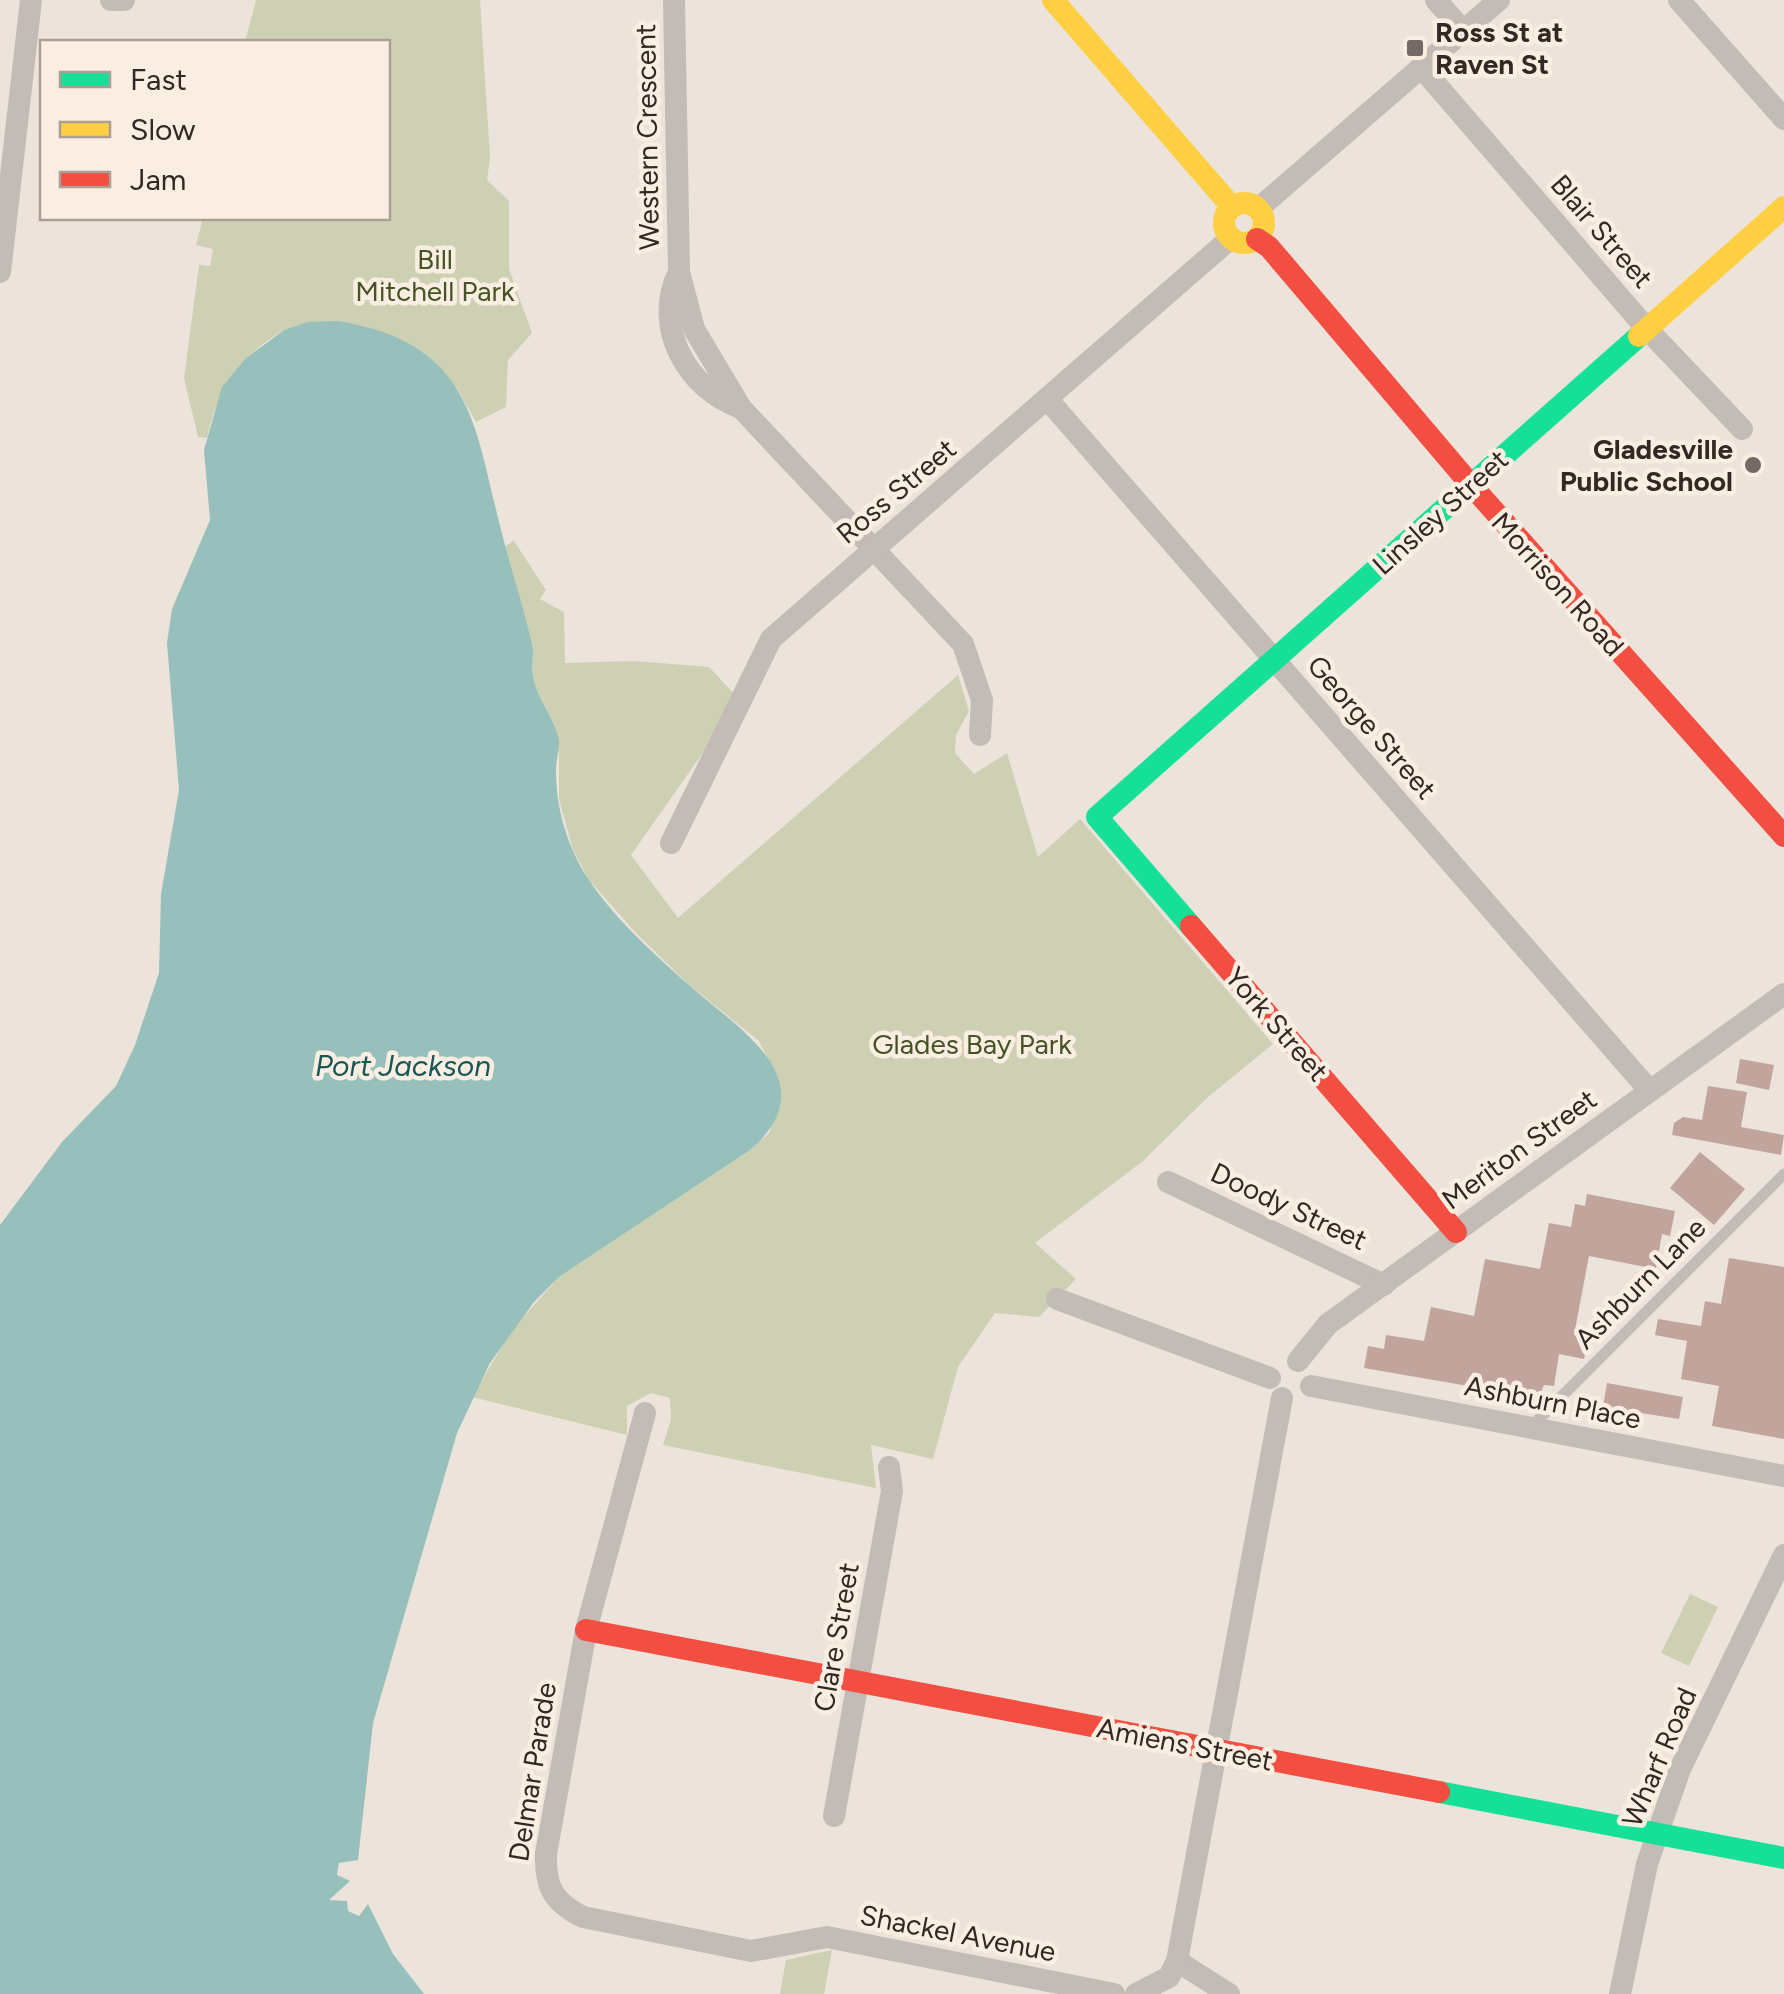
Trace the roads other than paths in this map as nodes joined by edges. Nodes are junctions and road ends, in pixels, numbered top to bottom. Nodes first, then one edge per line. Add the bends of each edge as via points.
1 (31, 0) edge
2 (111, 0) edge
3 (124, 0) edge
4 (674, 0) edge
5 (1053, 0) edge
6 (1436, 0) edge
7 (1499, 0) edge
8 (1678, 0) edge
9 (1463, 30) junction
10 (1421, 67) junction
11 (1784, 119) edge
12 (1232, 207) junction
13 (1784, 207) edge
14 (1259, 208) junction
15 (1231, 238) junction
16 (1257, 239) junction
17 (0, 272) edge
18 (1647, 329) junction
19 (1048, 401) junction
20 (1742, 429) dead end
21 (1470, 486) junction
22 (874, 548) junction
23 (1273, 660) junction
24 (980, 735) dead end
25 (1097, 816) joint
26 (1784, 836) edge
27 (670, 843) dead end
28 (1784, 994) edge
29 (1650, 1092) junction
30 (1784, 1174) edge
31 (1168, 1182) dead end
32 (1456, 1232) junction
33 (1384, 1285) junction
34 (1058, 1299) dead end
35 (1298, 1362) junction
36 (1311, 1386) junction
37 (1276, 1388) junction
38 (646, 1413) dead end
39 (1530, 1428) junction
40 (890, 1467) dead end
41 (1784, 1476) edge
42 (1784, 1555) edge
43 (586, 1630) junction
44 (858, 1682) junction
45 (1214, 1750) junction
46 (834, 1816) dead end
47 (1657, 1834) junction
48 (1784, 1858) edge
49 (792, 1946) joint
50 (1173, 1969) junction
51 (1114, 1994) edge
52 (1136, 1994) edge
53 (1229, 1994) edge
54 (1620, 1994) edge

1 - 17 street
2 - 3 street
4 - 22 street, Western Crescent via 679,272 694,330 741,408
5 - 12 street
6 - 9 street
7 - 9 street
8 - 11 street
9 - 10 street
10 - 14 street
10 - 18 street, Blair Street
12 - 14 street
12 - 15 street via 1224,220
13 - 18 street, Linsley Street
14 - 16 street via 1264,222
15 - 16 street
15 - 19 street, Ross Street
16 - 21 street, Morrison Road
18 - 20 street, Blair Street
18 - 21 street, Linsley Street
19 - 22 street, Ross Street
19 - 23 street, George Street
21 - 23 street, Linsley Street
21 - 26 street, Morrison Road
22 - 24 street, Western Crescent via 963,644 982,700
22 - 27 street, Ross Street via 771,638
23 - 25 street, Linsley Street
23 - 29 street, George Street
25 - 32 street, York Street
28 - 29 street, Meriton Street
29 - 32 street, Meriton Street
30 - 39 lane, Ashburn Lane
31 - 33 street, Doody Street
32 - 33 street, Meriton Street
33 - 35 street, Meriton Street via 1328,1324
34 - 37 street
35 - 36 street via 1309,1368
35 - 37 street via 1288,1363
36 - 37 street
36 - 39 street, Ashburn Place
37 - 45 street
38 - 43 street, Delmar Parade
39 - 41 street, Ashburn Place
40 - 44 street, Clare Street via 892,1491
42 - 47 street, Wharf Road via 1680,1769
43 - 44 street, Amiens Street
43 - 49 street, Delmar Parade via 546,1854 551,1894 583,1918 751,1951
44 - 45 street, Amiens Street
44 - 46 street, Clare Street
45 - 47 street, Amiens Street
45 - 50 street
47 - 48 street, Amiens Street
47 - 54 street, Wharf Road
49 - 51 street, Shackel Avenue via 827,1937
50 - 52 street
50 - 53 street

